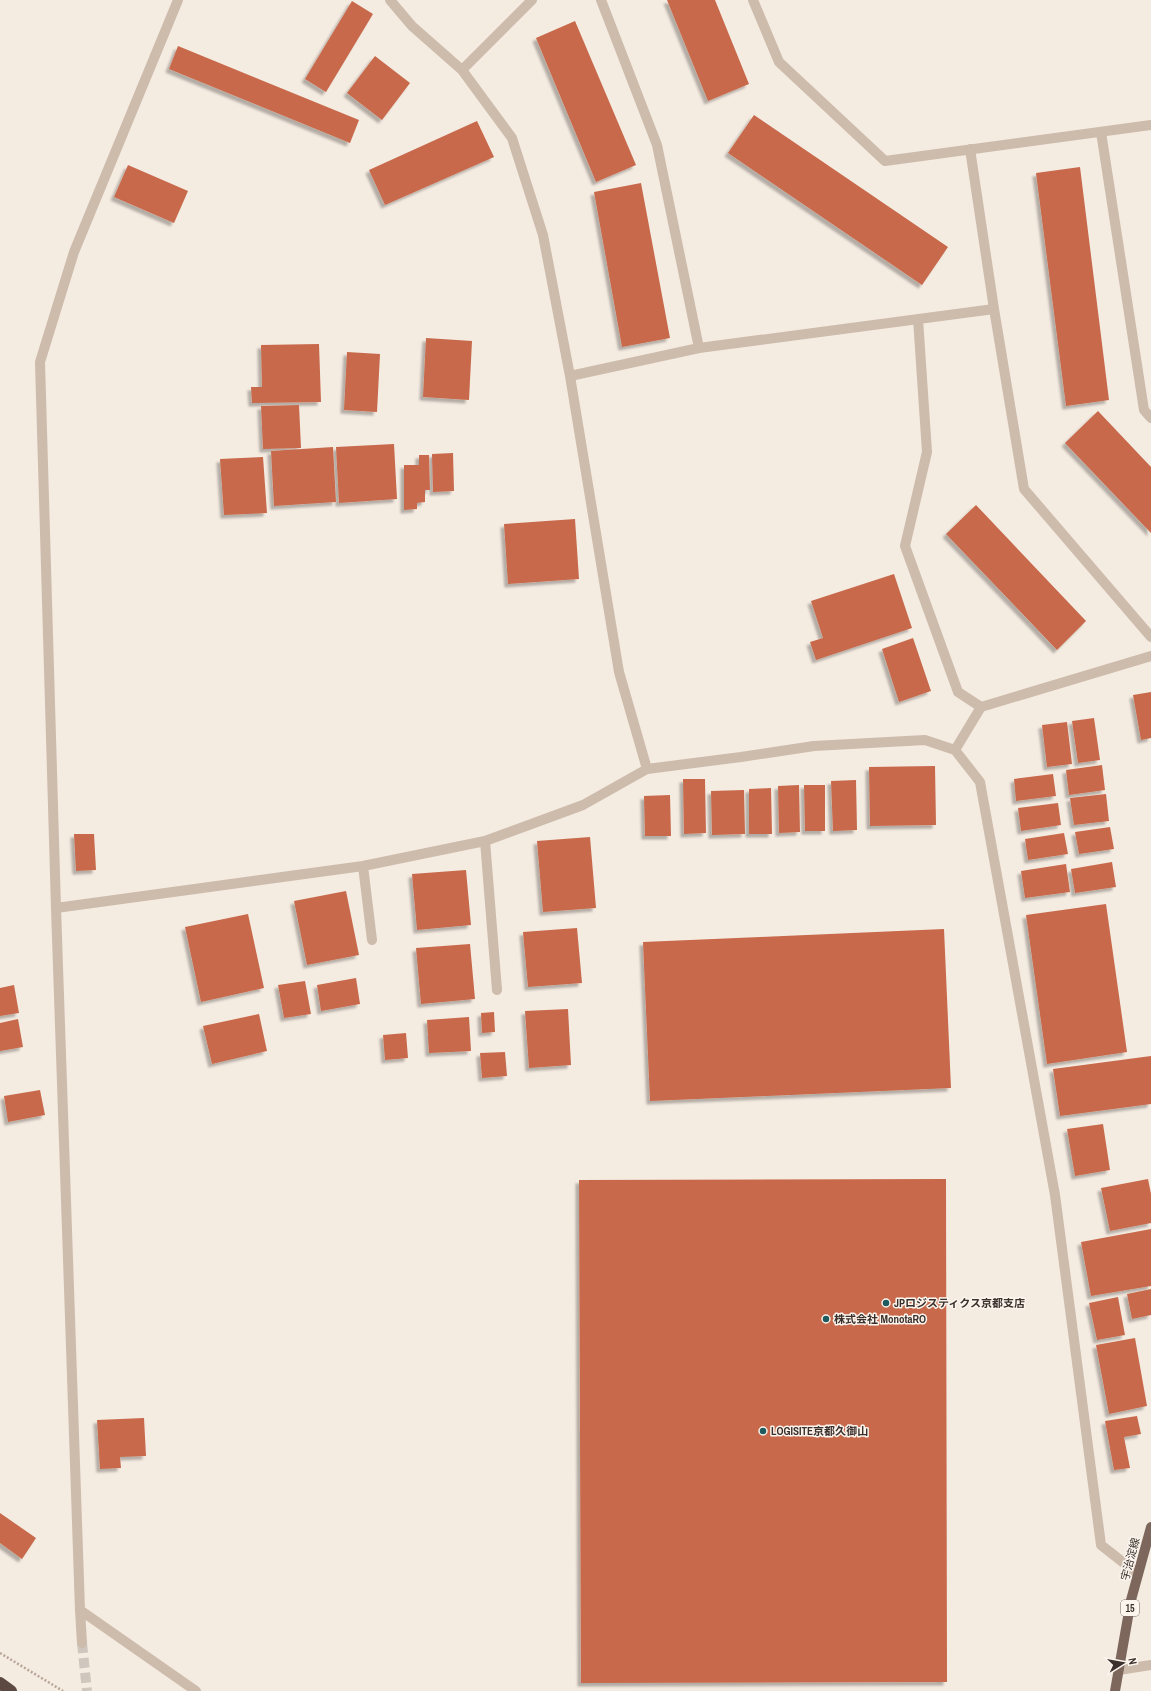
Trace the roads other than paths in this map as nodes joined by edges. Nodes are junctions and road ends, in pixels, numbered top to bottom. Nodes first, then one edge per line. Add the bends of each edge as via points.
1 (178, 0) edge
2 (390, 0) edge
3 (532, 0) edge
4 (601, 0) edge
5 (753, 0) edge
6 (462, 70) junction
7 (1151, 125) edge
8 (1102, 132) junction
9 (970, 149) junction
10 (994, 309) junction
11 (918, 319) junction
12 (699, 348) junction
13 (570, 376) junction
14 (1151, 418) edge
15 (1151, 637) edge
16 (1151, 656) edge
17 (981, 707) junction
18 (955, 750) junction
19 (647, 768) junction
20 (485, 841) junction
21 (363, 866) junction
22 (56, 908) junction
23 (372, 940) dead end
24 (497, 990) dead end
25 (1151, 1527) edge
26 (1138, 1574) junction
27 (80, 1610) junction
28 (82, 1643) tunnel mouth
29 (1151, 1665) edge
30 (1119, 1670) junction
31 (0, 1683) edge
32 (11, 1691) edge
33 (196, 1691) edge
34 (1115, 1691) edge

1 - 22 street via 74,252 40,362
2 - 6 street via 412,26
3 - 6 street
4 - 12 street via 657,146
5 - 9 street via 779,62 885,160
6 - 13 street via 512,138 543,235
7 - 8 street
8 - 9 street
8 - 14 street via 1144,410
9 - 10 street
10 - 11 street
10 - 15 street via 1024,488
11 - 12 street
11 - 17 street via 927,452 905,546 958,692
12 - 13 street
13 - 19 street via 619,672
16 - 17 street
17 - 18 street
18 - 19 street via 925,740 814,746
18 - 26 street via 980,782 1055,1195 1101,1546
19 - 20 street via 583,805
20 - 21 street
20 - 24 street
21 - 22 street
21 - 23 street
22 - 27 street
25 - 26 main road, 宇治淀線 / 15
26 - 30 main road, 宇治淀線 / 15
27 - 28 street
27 - 33 street
29 - 30 street
30 - 34 main road, 宇治淀線 / 15
31 - 32 highway

